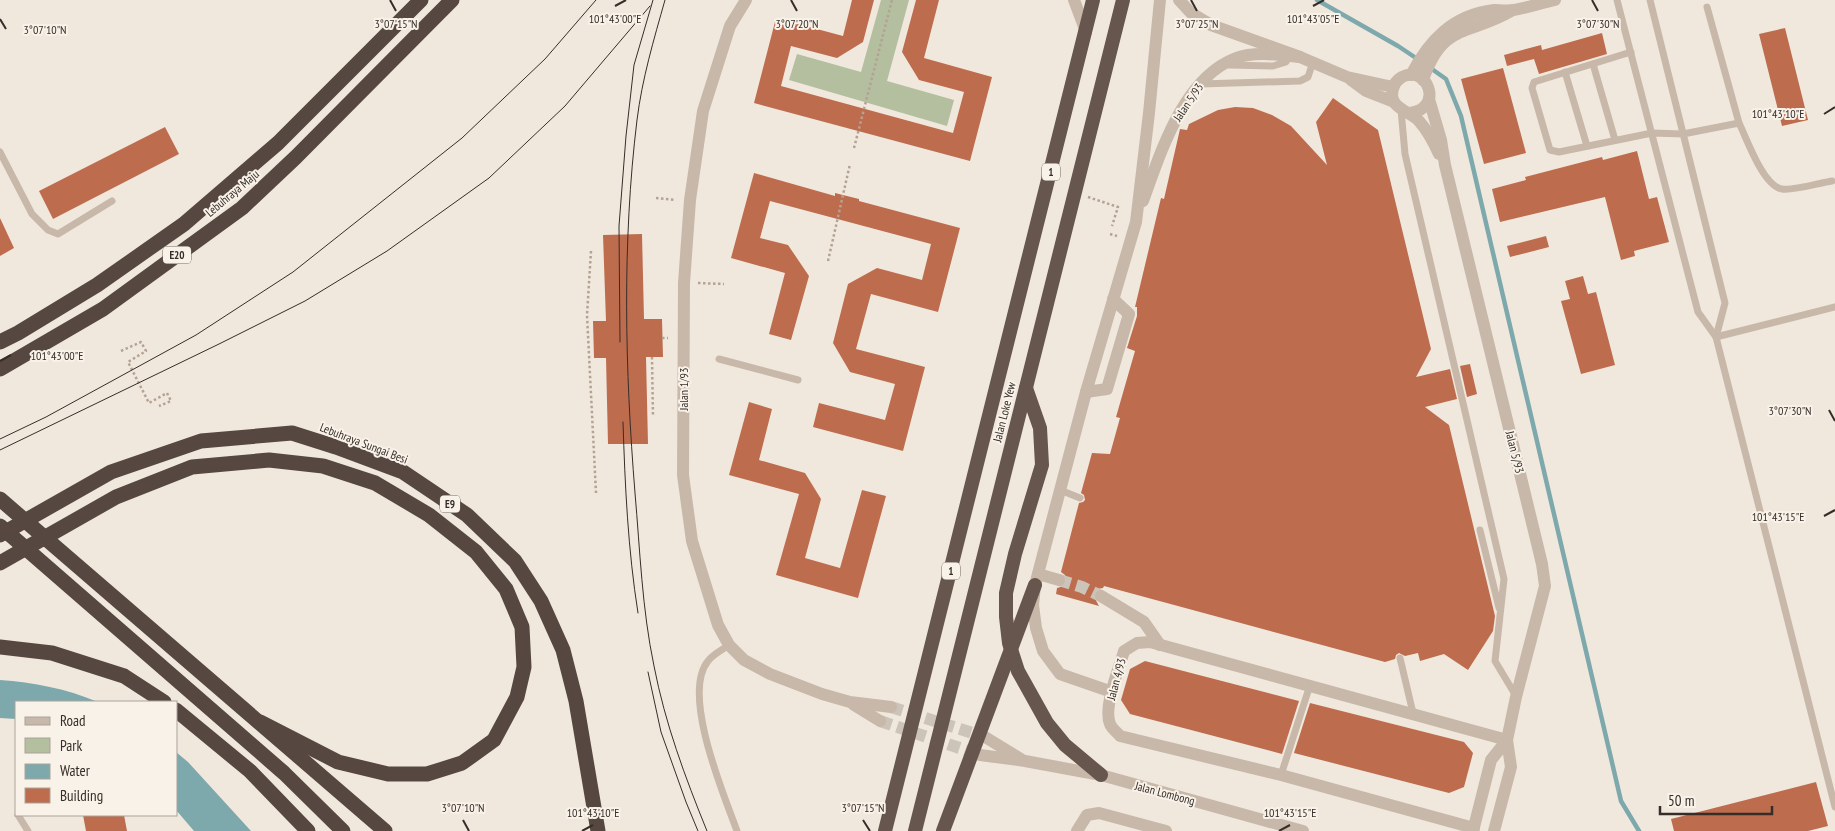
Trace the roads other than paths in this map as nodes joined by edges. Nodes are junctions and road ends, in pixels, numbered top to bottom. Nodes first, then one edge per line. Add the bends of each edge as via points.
1 (420, 0) edge
2 (452, 0) edge
3 (746, 0) edge
4 (1074, 0) edge
5 (1093, 0) edge
6 (1123, 0) edge
7 (1160, 0) edge
8 (1179, 0) edge
9 (1555, 0) edge
10 (1617, 0) edge
11 (1650, 0) edge
12 (1532, 3) edge
13 (1517, 6) edge
14 (1707, 7) dead end
15 (1086, 32) junction
16 (1631, 52) junction
17 (1295, 56) junction
18 (1313, 62) junction
19 (1593, 64) junction
20 (1420, 72) junction
21 (1565, 72) junction
22 (1347, 77) junction
23 (1201, 84) junction
24 (1394, 87) junction
25 (1429, 99) junction
26 (1402, 108) junction
27 (1739, 123) junction
28 (1652, 133) junction
29 (1683, 134) junction
30 (1615, 140) junction
31 (1587, 146) junction
32 (0, 152) edge
33 (1445, 165) junction
34 (1832, 181) dead end
35 (112, 201) dead end
36 (1136, 222) junction
37 (1113, 299) junction
38 (1835, 307) edge
39 (1716, 337) junction
40 (0, 342) edge
41 (720, 359) dead end
42 (0, 368) edge
43 (798, 380) dead end
44 (1026, 388) junction
45 (1086, 392) junction
46 (1060, 490) junction
47 (1080, 498) dead end
48 (0, 499) edge
49 (0, 526) edge
50 (1480, 530) dead end
51 (0, 534) edge
52 (0, 563) edge
53 (1036, 580) junction
54 (1059, 580) tunnel mouth
55 (1101, 596) tunnel mouth
56 (1501, 613) junction
57 (729, 645) junction
58 (1160, 645) junction
59 (0, 646) edge
60 (1400, 658) dead end
61 (1310, 685) junction
62 (1112, 692) junction
63 (1516, 697) junction
64 (162, 701) edge
65 (850, 702) junction
66 (891, 707) tunnel mouth
67 (178, 712) edge
68 (1413, 713) junction
69 (880, 721) tunnel mouth
70 (260, 722) junction
71 (985, 736) tunnel mouth
72 (1507, 740) junction
73 (980, 755) tunnel mouth
74 (1025, 761) junction
75 (1101, 775) junction
76 (1281, 775) junction
77 (1835, 807) edge
78 (19, 816) edge
79 (1473, 830) edge
80 (28, 831) edge
81 (308, 831) edge
82 (342, 831) edge
83 (385, 831) edge
84 (598, 831) edge
85 (737, 831) edge
86 (885, 831) edge
87 (915, 831) edge
88 (943, 831) edge
89 (1077, 831) edge
90 (1166, 831) edge
91 (1303, 831) edge
92 (1494, 831) edge

1 - 40 highway, Lebuhraya Maju / E20 via 278,143 184,224 97,285
2 - 42 highway, Lebuhraya Maju / E20 via 242,208 103,309
3 - 57 street, Jalan 1/93 via 730,26 703,111 690,200 684,283 683,475 692,541 718,625
4 - 15 street
5 - 15 highway, Jalan Loke Yew / 1
6 - 44 highway, Jalan Loke Yew / 1
7 - 36 street
8 - 17 street, Jalan 5/93 via 1191,13 1211,25
9 - 12 street
10 - 16 lane
11 - 29 lane
12 - 13 street
13 - 20 street via 1495,15 1466,18 1441,33 1430,44
14 - 27 lane
15 - 86 highway, Jalan Loke Yew / 1
16 - 19 lane
16 - 28 lane
17 - 18 street, Jalan 5/93
17 - 23 street, Jalan 5/93 via 1238,57 1223,64
18 - 22 street, Jalan 5/93
18 - 23 lane via 1308,77 1300,81
19 - 21 lane
19 - 30 lane
20 - 24 street via 1400,78
20 - 25 street via 1429,88
21 - 31 lane
21 - 31 lane via 1534,82 1532,88 1548,144 1550,150 1559,152
22 - 24 street, Jalan 5/93
22 - 26 street, Jalan 5/93 via 1366,91
23 - 36 street, Jalan 5/93 via 1180,112 1164,143
24 - 26 street via 1392,92
25 - 26 street via 1422,109
25 - 33 street, Jalan 5/93
26 - 33 street, Jalan 5/93 via 1420,122
26 - 56 lane via 1405,154 1504,579
27 - 29 lane
27 - 34 lane via 1763,174 1774,187 1784,189
28 - 29 lane
28 - 30 lane
28 - 39 lane via 1698,312
29 - 39 lane via 1725,303
30 - 31 lane
32 - 35 lane via 32,214 48,230 58,234
33 - 63 street, Jalan 5/93 via 1545,586
36 - 37 street
37 - 45 street
37 - 45 street via 1129,314 1110,380 1107,389
38 - 39 lane
39 - 77 lane
41 - 43 lane
44 - 75 highway via 1040,428 1042,465 1006,593 1009,643 1018,671 1048,724 1065,745
44 - 87 highway, Jalan Loke Yew / 1
45 - 46 street
46 - 47 lane
46 - 53 street
48 - 70 highway
49 - 82 highway via 284,773
50 - 56 lane
51 - 84 highway, Lebuhraya Sungai Besi / E9 via 111,472 201,441 292,433 403,472 467,514 514,561 541,602 563,650 576,701
52 - 70 highway via 116,497 192,467 269,460 322,466 375,483 429,515 476,552 506,589 522,627 524,667 517,697 494,740 462,763 427,774 388,774 338,762
53 - 54 street
53 - 62 street via 1034,612 1043,651 1060,674
53 - 88 highway
55 - 58 street via 1144,622
56 - 63 lane via 1496,661
57 - 65 street, Jalan 1/93 via 744,660 770,674
57 - 85 lane via 706,662 699,683 701,717 711,760
58 - 61 street, Jalan 4/93
58 - 62 street, Jalan 4/93 via 1138,642 1124,651
59 - 64 highway via 52,653 124,676
60 - 68 lane
61 - 68 street, Jalan 4/93
61 - 76 lane
62 - 76 street, Jalan 4/93 via 1108,714 1110,726 1120,736
63 - 72 street, Jalan 5/93
65 - 66 street
65 - 69 street
67 - 81 highway via 250,771
68 - 72 street, Jalan 4/93
70 - 83 highway
71 - 74 street, Jalan Lombong
72 - 79 street, Jalan 5/93 via 1491,760
72 - 92 street, Jalan 5/93 via 1511,767
73 - 74 street, Jalan Lombong
74 - 75 street, Jalan Lombong
75 - 91 street, Jalan Lombong
76 - 79 street, Jalan 4/93
78 - 80 lane
89 - 90 street via 1087,815 1099,813

